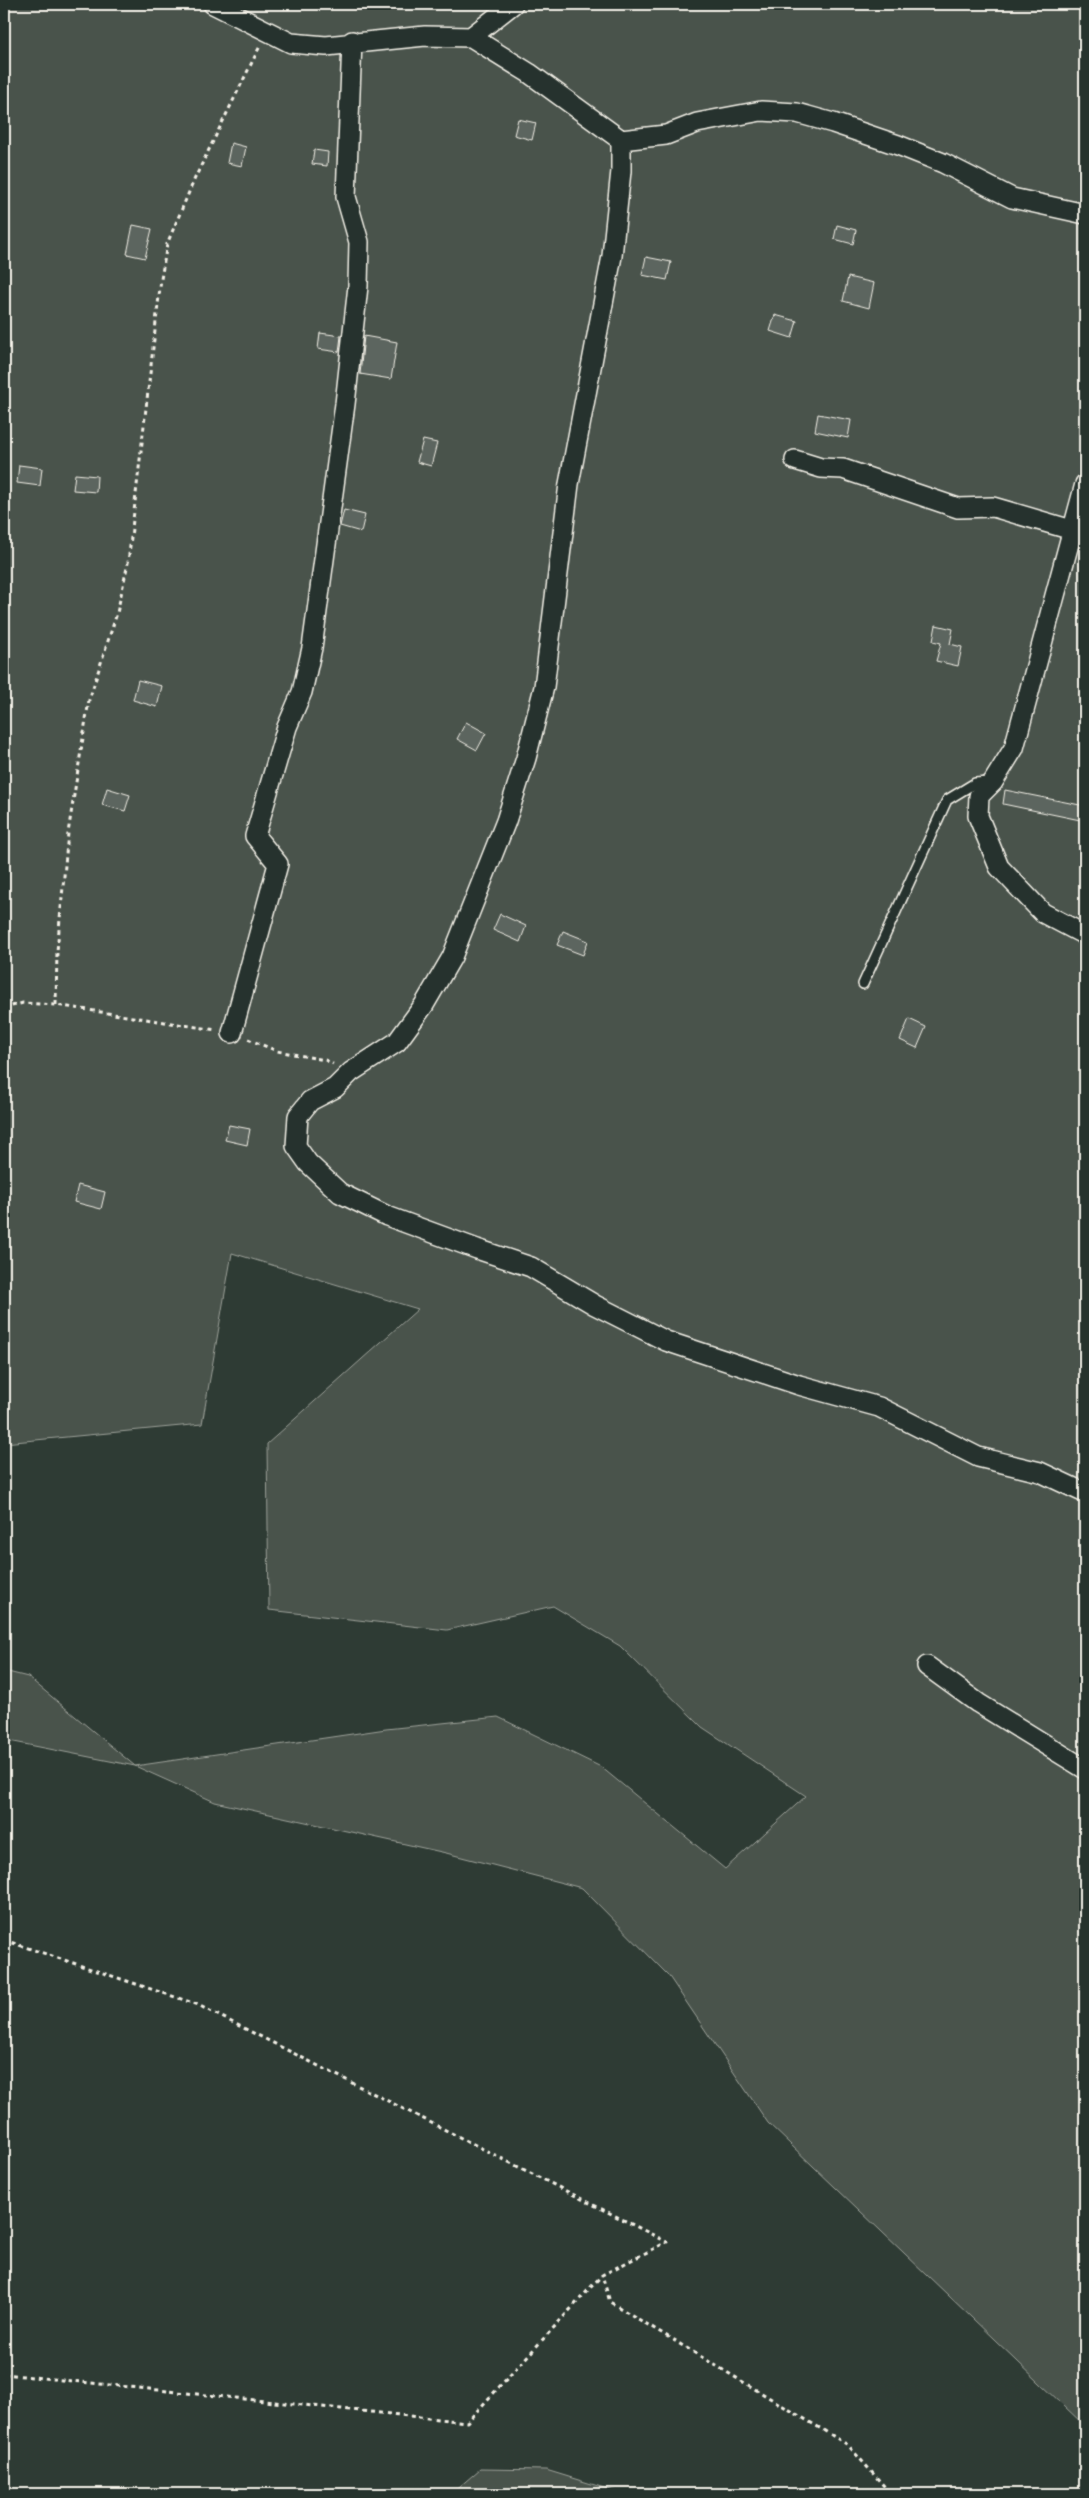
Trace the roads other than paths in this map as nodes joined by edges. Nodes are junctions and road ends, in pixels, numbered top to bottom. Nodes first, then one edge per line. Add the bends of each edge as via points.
1 (213, 4) edge
2 (513, 4) edge
3 (471, 37) junction
4 (352, 42) junction
5 (621, 140) junction
6 (1085, 214) edge
7 (794, 460) dead end
8 (1085, 484) edge
9 (1072, 530) junction
10 (993, 782) junction
11 (1085, 935) edge
12 (864, 984) dead end
13 (232, 1033) road end
14 (1085, 1492) edge
15 (927, 1666) dead end
16 (1085, 1769) edge

1 - 4 street via 291,43 326,46
2 - 3 street
3 - 4 street via 425,36
3 - 5 street via 529,73
4 - 13 street via 346,197 359,242 345,404 312,648 302,692 287,727 255,836 278,864
5 - 6 street via 666,135 697,123 761,111 797,113 898,146 1012,198
5 - 14 street via 612,256 570,484 544,687 506,821 452,957 424,1004 397,1042 351,1072 335,1088 310,1101 298,1116 296,1146 308,1163 340,1193 386,1216 531,1267 595,1305 666,1341 799,1385 879,1407 978,1457 1040,1472
7 - 9 street via 821,468 843,469 958,508 993,507
8 - 9 street
9 - 10 street via 1014,748
10 - 11 street via 978,796 978,816 999,867 1043,913
10 - 12 lane via 975,783 947,800
15 - 16 street via 978,1703

